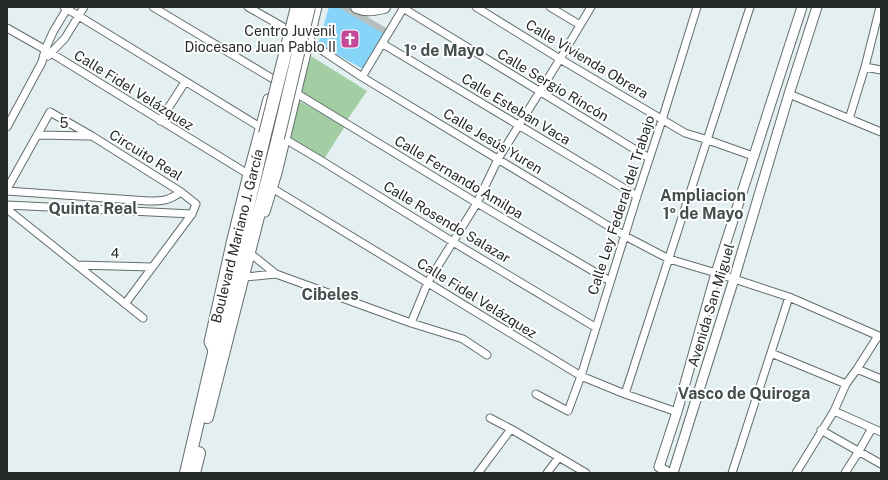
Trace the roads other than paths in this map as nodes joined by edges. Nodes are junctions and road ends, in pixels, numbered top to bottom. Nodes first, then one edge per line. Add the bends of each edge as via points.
1 (84, 7) edge
2 (153, 7) edge
3 (248, 7) edge
4 (292, 7) edge
5 (297, 7) edge
6 (309, 7) edge
7 (317, 7) edge
8 (357, 7) edge
9 (384, 7) edge
10 (476, 7) edge
11 (550, 7) edge
12 (590, 7) edge
13 (697, 7) edge
14 (750, 7) edge
15 (802, 7) edge
16 (817, 7) edge
17 (880, 7) edge
18 (67, 8) edge
19 (404, 8) edge
20 (78, 16) junction
21 (580, 25) junction
22 (7, 28) edge
23 (286, 29) junction
24 (878, 29) edge
25 (308, 41) junction
26 (383, 44) junction
27 (48, 52) junction
28 (560, 59) junction
29 (865, 67) junction
30 (881, 70) edge
31 (362, 77) junction
32 (273, 79) junction
33 (185, 82) junction
34 (539, 92) junction
35 (296, 93) junction
36 (790, 94) junction
37 (849, 119) junction
38 (662, 120) junction
39 (160, 121) junction
40 (519, 126) junction
41 (7, 127) edge
42 (263, 130) junction
43 (881, 132) edge
44 (36, 135) junction
45 (92, 136) junction
46 (281, 139) junction
47 (708, 140) junction
48 (753, 156) junction
49 (649, 158) junction
50 (498, 159) junction
51 (248, 174) junction
52 (272, 188) junction
53 (7, 190) edge
54 (181, 192) junction
55 (637, 196) junction
56 (91, 197) junction
57 (477, 203) junction
58 (7, 205) edge
59 (7, 209) edge
60 (90, 209) junction
61 (192, 214) junction
62 (625, 236) junction
63 (453, 242) junction
64 (251, 254) junction
65 (669, 259) junction
66 (77, 265) junction
67 (152, 267) junction
68 (716, 273) junction
69 (276, 274) junction
70 (245, 277) junction
71 (734, 279) junction
72 (610, 281) junction
73 (428, 282) junction
74 (789, 297) junction
75 (236, 301) junction
76 (125, 304) junction
77 (142, 318) dead end
78 (411, 323) junction
79 (595, 327) junction
80 (880, 337) edge
81 (214, 352) junction
82 (771, 353) junction
83 (487, 356) dead end
84 (857, 369) junction
85 (581, 376) junction
86 (881, 379) edge
87 (846, 384) junction
88 (536, 394) dead end
89 (625, 394) junction
90 (834, 411) junction
91 (677, 412) junction
92 (490, 418) dead end
93 (872, 428) junction
94 (511, 429) junction
95 (821, 430) junction
96 (881, 432) edge
97 (859, 452) junction
98 (559, 457) junction
99 (881, 464) edge
100 (186, 473) edge
101 (194, 473) edge
102 (478, 473) edge
103 (547, 473) edge
104 (586, 473) edge
105 (669, 473) edge
106 (673, 473) edge
107 (732, 473) edge
108 (796, 473) edge
109 (845, 473) edge

1 - 20 street
2 - 32 street
3 - 23 street, Calle Jesús Yuren
4 - 23 street
5 - 42 main road, Boulevard Mariano J. García, bridge
6 - 46 main road, Boulevard Mariano J. García, bridge
7 - 25 street
8 - 9 main road via 364,10
10 - 28 street, Calle Vivienda Obrera
11 - 21 street
12 - 21 street
13 - 38 street, Calle Ley Federal del Trabajo
14 - 47 street
15 - 48 street, Avenida San Miguel
16 - 36 street, Avenida San Miguel
17 - 24 street
18 - 20 street
18 - 27 street via 53,32
19 - 26 street
19 - 34 street, Calle Sergio Rincón
20 - 27 street via 65,38
20 - 33 street
21 - 28 street
22 - 27 street, Calle Fidel Velázquez
23 - 25 street, Calle Jesús Yuren
23 - 32 street
24 - 29 street
25 - 31 street, Calle Jesús Yuren
25 - 35 street
26 - 31 street
26 - 40 street, Calle Esteban Vaca
27 - 39 street, Calle Fidel Velázquez
27 - 41 street
28 - 34 street
28 - 38 street, Calle Vivienda Obrera
29 - 30 street
29 - 37 street
31 - 50 street, Calle Jesús Yuren
32 - 42 street
33 - 39 street
33 - 42 street
34 - 40 street
34 - 49 street, Calle Sergio Rincón
35 - 46 street
35 - 57 street, Calle Fernando Amilpa
36 - 37 street
36 - 71 street, Avenida San Miguel
37 - 43 street
38 - 47 street, Calle Vivienda Obrera via 685,133
38 - 49 street, Calle Ley Federal del Trabajo
39 - 51 street, Calle Fidel Velázquez
40 - 50 street
40 - 55 street, Calle Esteban Vaca
42 - 51 street
42 - 81 main road, Boulevard Mariano J. García
44 - 45 street, 5
44 - 45 street, Circuito Real via 50,112
44 - 53 street, Circuito Real
45 - 54 street, Circuito Real
46 - 52 street
46 - 63 street, Calle Rosendo Salazar via 322,161
46 - 75 main road, Boulevard Mariano J. García
47 - 48 street, Calle Vivienda Obrera
47 - 65 street
48 - 68 street, Avenida San Miguel
49 - 55 street, Calle Ley Federal del Trabajo
50 - 57 street
50 - 62 street, Calle Jesús Yuren
51 - 81 street via 209,342
52 - 64 street
52 - 73 street, Calle Fidel Velázquez
53 - 56 street
54 - 56 street via 163,201 148,202
54 - 61 street, Circuito Real via 196,204
55 - 62 street, Calle Ley Federal del Trabajo
56 - 60 street
57 - 63 street
57 - 72 street, Calle Fernando Amilpa
58 - 60 street
59 - 66 street
60 - 61 street
61 - 67 street
62 - 65 street, Calle Jesús Yuren
62 - 72 street, Calle Ley Federal del Trabajo
63 - 73 street
63 - 79 street, Calle Rosendo Salazar
64 - 69 street
64 - 70 street
65 - 68 street, Calle Jesús Yuren
65 - 89 street
66 - 67 street, 4
66 - 76 street
67 - 76 street
68 - 71 street, Calle Jesús Yuren
68 - 91 street, Avenida San Miguel
69 - 70 street
69 - 78 street
70 - 75 street
71 - 74 street, Calle Jesús Yuren
71 - 106 street, Avenida San Miguel
72 - 79 street, Calle Ley Federal del Trabajo
73 - 78 street
73 - 85 street, Calle Fidel Velázquez
74 - 80 street, Calle Jesús Yuren
74 - 82 street
75 - 101 main road, Boulevard Mariano J. García
76 - 77 street
78 - 83 street via 463,339
79 - 85 street, Calle Ley Federal del Trabajo
80 - 84 street
81 - 100 main road, Boulevard Mariano J. García
82 - 87 street
82 - 107 street
84 - 86 street
84 - 87 street
85 - 88 street, Calle Ley Federal del Trabajo via 568,411
85 - 89 street, Calle Fidel Velázquez
87 - 90 street
89 - 91 street, Calle Fidel Velázquez
90 - 93 street
90 - 95 street
91 - 105 street, Avenida San Miguel via 659,467
92 - 94 street
93 - 96 street
93 - 97 street
94 - 98 street
94 - 102 street
95 - 97 street
95 - 108 street
97 - 99 street
97 - 109 street
98 - 103 street
98 - 104 street

